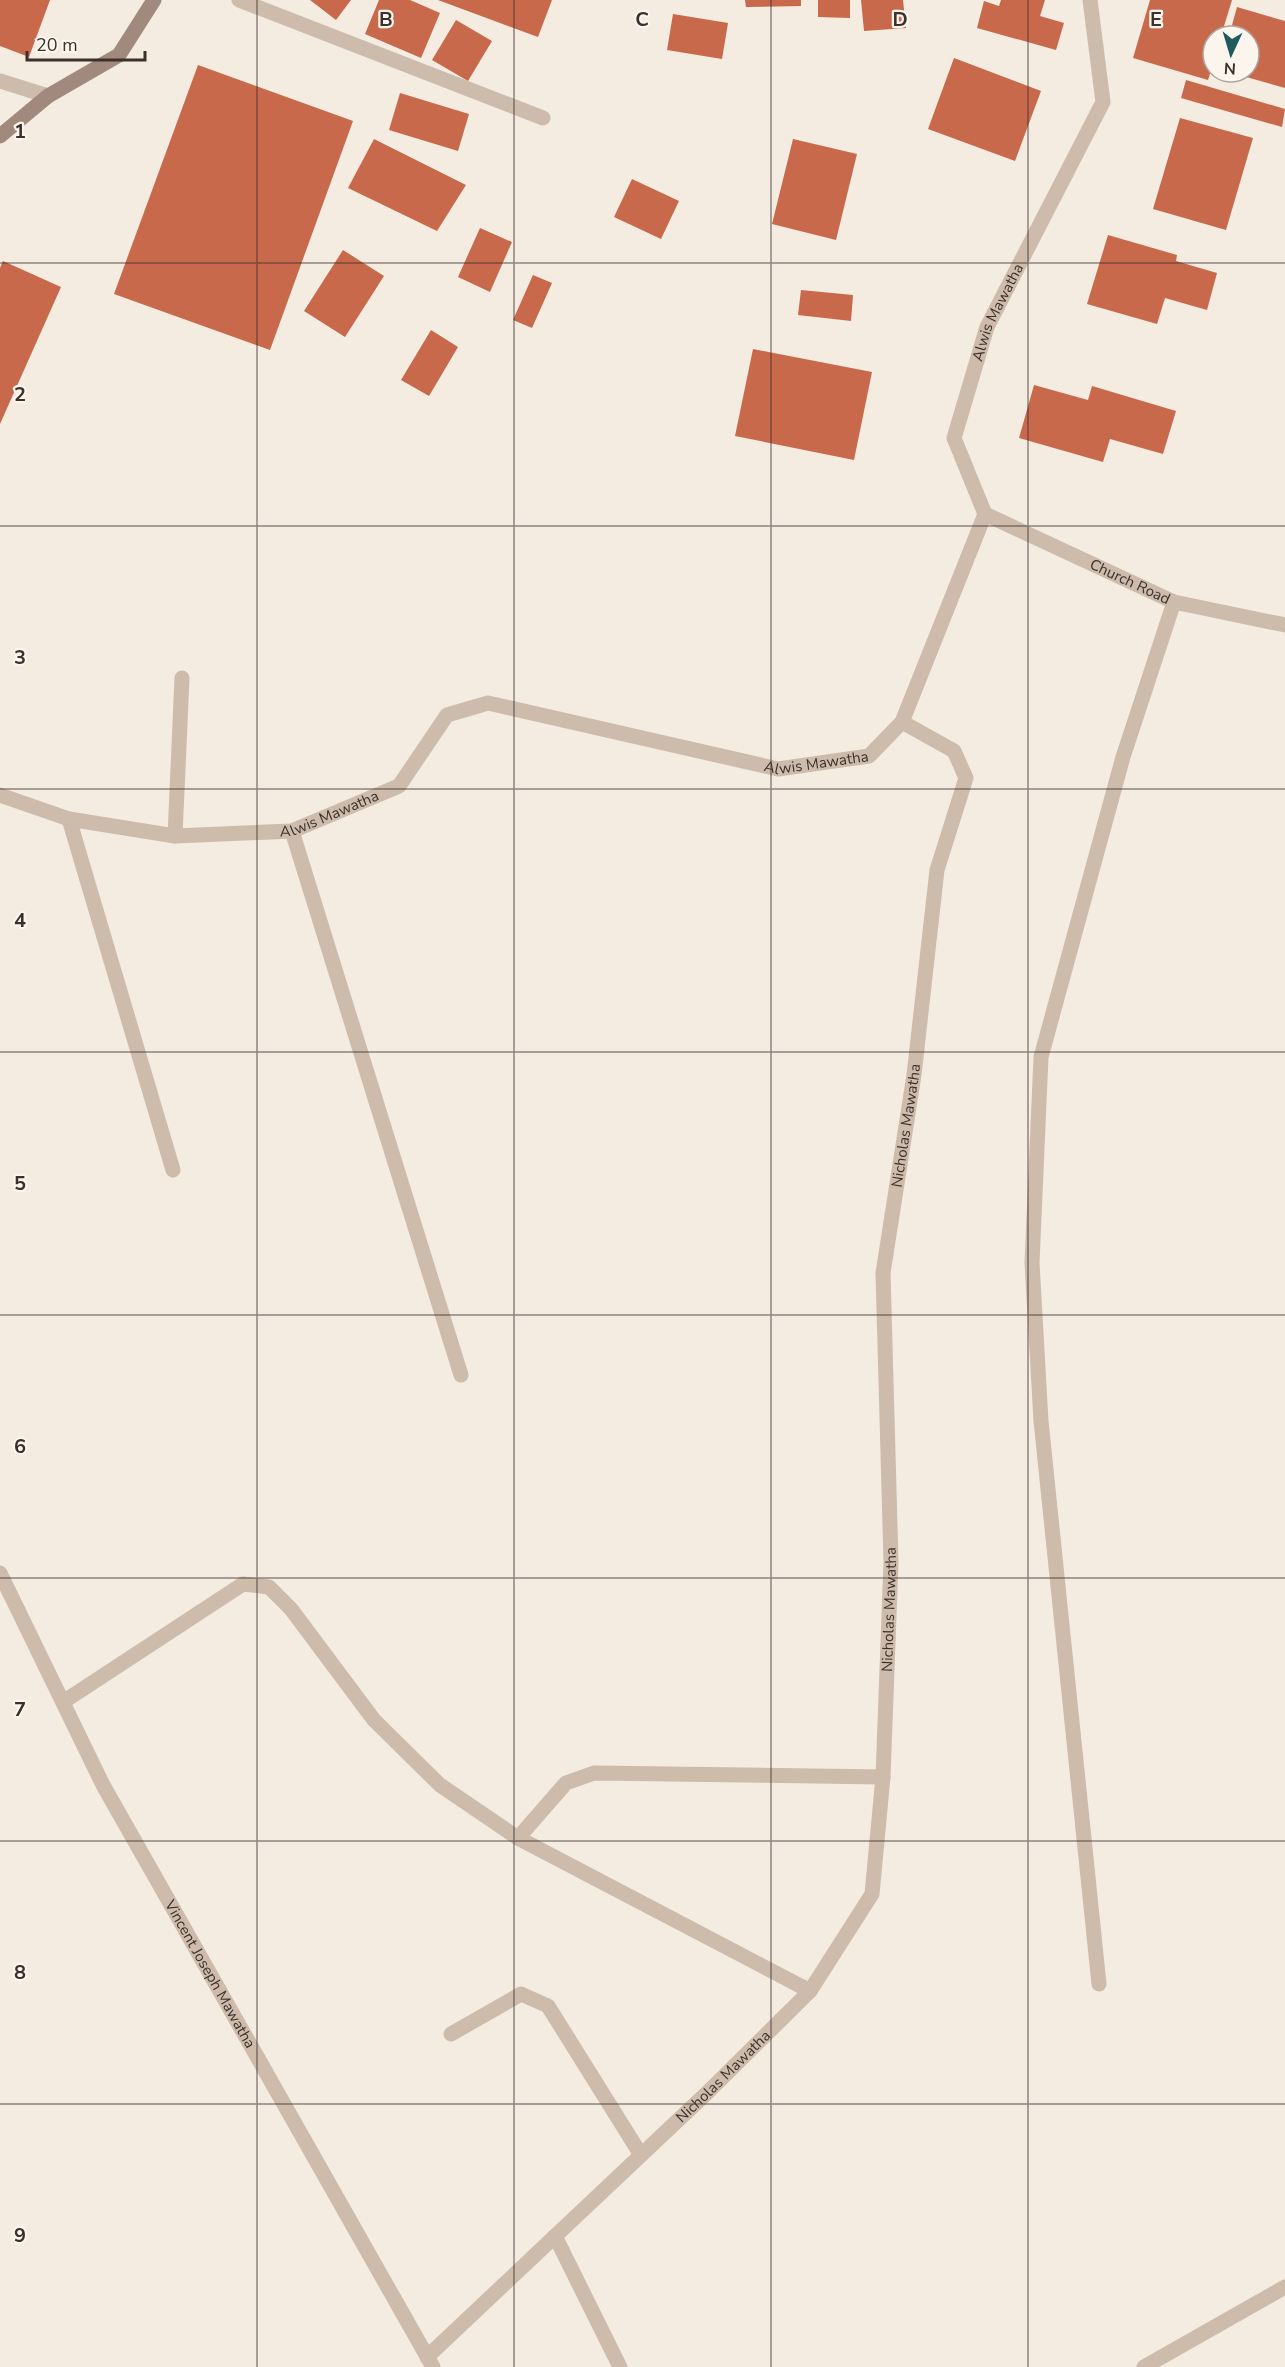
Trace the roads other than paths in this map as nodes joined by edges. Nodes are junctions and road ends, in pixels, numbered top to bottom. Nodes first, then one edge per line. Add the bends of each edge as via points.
1 (154, 0) edge
2 (239, 0) edge
3 (1090, 0) edge
4 (0, 81) edge
5 (48, 96) junction
6 (543, 118) dead end
7 (0, 136) edge
8 (985, 514) junction
9 (1174, 602) junction
10 (1285, 625) edge
11 (182, 678) dead end
12 (902, 722) junction
13 (0, 795) edge
14 (69, 819) junction
15 (292, 831) junction
16 (175, 836) junction
17 (173, 1170) dead end
18 (461, 1374) dead end
19 (0, 1573) edge
20 (63, 1702) junction
21 (883, 1777) junction
22 (518, 1838) junction
23 (1099, 1984) dead end
24 (810, 1991) junction
25 (451, 2034) dead end
26 (641, 2155) junction
27 (555, 2236) junction
28 (1285, 2287) edge
29 (430, 2362) edge
30 (620, 2367) edge
31 (1144, 2367) edge

1 - 5 street via 119,55
2 - 6 street
3 - 8 street, Alwis Mawatha via 1103,102 987,327 954,438
4 - 5 street
5 - 7 street
8 - 9 street, Church Road
8 - 12 street, Alwis Mawatha
9 - 10 street, Church Road
9 - 23 street via 1123,757 1041,1057 1032,1263 1041,1421
11 - 16 street
12 - 15 street, Alwis Mawatha via 869,756 778,769 488,703 447,715 399,786
12 - 21 street, Nicholas Mawatha via 954,752 966,778 937,870 914,1075 883,1273 891,1562
13 - 14 street, Alwis Mawatha
14 - 16 street, Alwis Mawatha
14 - 17 street
15 - 16 street, Alwis Mawatha
15 - 18 street
19 - 20 street, Vincent Joseph Mawatha
20 - 22 street via 243,1584 269,1587 291,1609 374,1720 440,1785
20 - 29 street, Vincent Joseph Mawatha via 104,1785
21 - 22 street via 594,1773 566,1783
21 - 24 street, Nicholas Mawatha via 872,1894
22 - 24 street
24 - 26 street, Nicholas Mawatha
25 - 26 street via 521,1994 548,2006
26 - 27 street, Nicholas Mawatha
27 - 29 street, Nicholas Mawatha
27 - 30 street
28 - 31 street

